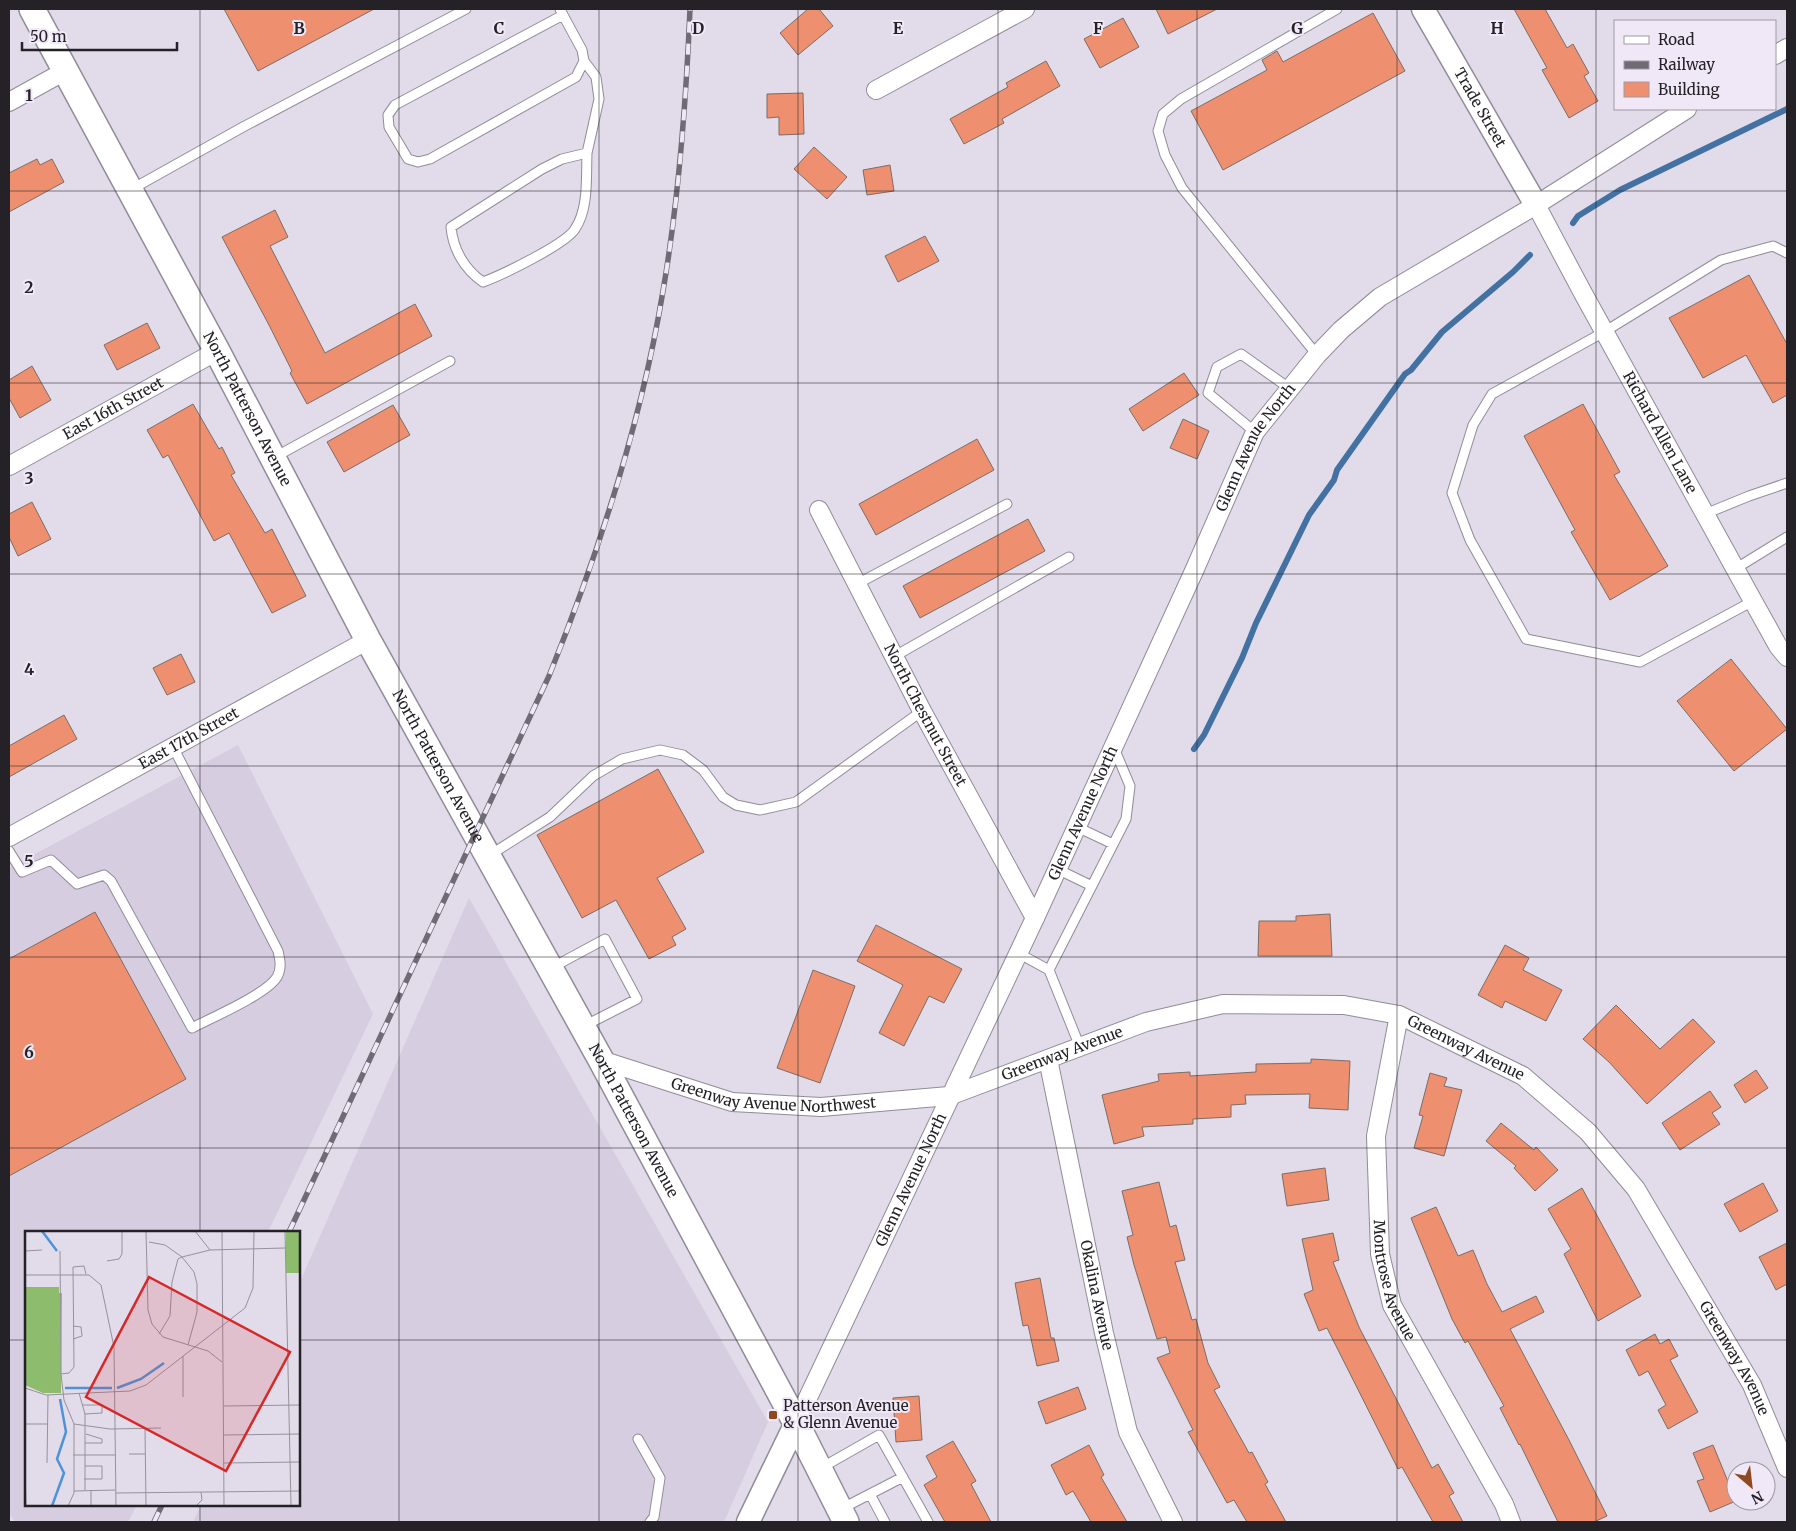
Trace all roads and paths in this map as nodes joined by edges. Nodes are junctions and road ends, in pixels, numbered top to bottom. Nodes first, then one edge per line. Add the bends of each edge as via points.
1 (32, 9) edge
2 (466, 9) edge
3 (1025, 9) edge
4 (1337, 9) edge
5 (1424, 9) edge
6 (562, 12) edge
7 (1787, 48) edge
8 (1776, 54) edge
9 (584, 61) junction
10 (65, 71) junction
11 (876, 90) dead end
12 (9, 102) edge
13 (1684, 110) edge
14 (588, 153) junction
15 (130, 191) junction
16 (1536, 205) junction
17 (1787, 253) edge
18 (1604, 332) junction
19 (217, 352) junction
20 (1317, 355) junction
21 (450, 361) dead end
22 (1288, 388) junction
23 (1255, 432) junction
24 (272, 458) junction
25 (9, 466) edge
26 (1787, 483) edge
27 (1007, 504) dead end
28 (819, 510) dead end
29 (1705, 514) junction
30 (1787, 537) edge
31 (1069, 557) dead end
32 (1735, 569) junction
33 (857, 584) junction
34 (1753, 601) junction
35 (368, 640) junction
36 (894, 656) junction
37 (1787, 657) edge
38 (922, 711) junction
39 (173, 747) junction
40 (1114, 747) junction
41 (1077, 827) junction
42 (9, 837) edge
43 (1113, 844) junction
44 (9, 851) edge
45 (488, 856) junction
46 (1057, 869) junction
47 (1092, 886) junction
48 (1035, 918) junction
49 (1018, 953) junction
50 (550, 968) junction
51 (1050, 970) junction
52 (1399, 1015) junction
53 (582, 1027) junction
54 (1080, 1047) junction
55 (1048, 1059) junction
56 (601, 1060) junction
57 (949, 1096) junction
58 (796, 1423) junction
59 (638, 1439) dead end
60 (1787, 1468) edge
61 (818, 1470) junction
62 (903, 1477) junction
63 (870, 1494) junction
64 (843, 1516) edge
65 (650, 1522) edge
66 (748, 1522) edge
67 (885, 1522) edge
68 (928, 1522) edge
69 (1173, 1522) edge
70 (1511, 1522) edge

1 - 10 main road, North Patterson Avenue
2 - 15 lane
3 - 11 street
4 - 20 lane via 1181,99 1163,114 1158,131 1165,155 1182,188
5 - 16 street, Trade Street
6 - 9 lane via 582,50
6 - 9 lane via 395,105 388,115 389,127 408,159 418,162 430,158 576,76
7 - 8 street
9 - 14 lane via 596,78 599,99
10 - 12 street
10 - 15 main road, North Patterson Avenue
13 - 16 street, Glenn Avenue North
14 - 14 lane via 562,159 542,169 452,227 452,240 471,274 483,282 501,275 561,243 575,229 585,201
15 - 19 main road, North Patterson Avenue
16 - 18 street, Richard Allen Lane
16 - 20 street, Glenn Avenue North via 1380,297
17 - 18 lane via 1773,246 1721,260
18 - 29 street, Richard Allen Lane
18 - 34 lane via 1492,394 1473,424 1452,493 1470,540 1526,639 1556,646 1640,662
19 - 24 main road, North Patterson Avenue
19 - 25 street, East 16th Street
20 - 22 street, Glenn Avenue North
21 - 24 lane
22 - 23 street, Glenn Avenue North
22 - 23 lane via 1241,354 1217,367 1208,393
23 - 40 street, Glenn Avenue North
24 - 35 main road, North Patterson Avenue
26 - 29 lane
27 - 33 lane
28 - 33 street, North Chestnut Street
29 - 32 street, Richard Allen Lane
30 - 32 lane
31 - 36 lane
32 - 34 street, Richard Allen Lane
33 - 36 street, North Chestnut Street
34 - 37 street, Richard Allen Lane
35 - 39 street, East 17th Street
35 - 45 main road, North Patterson Avenue
36 - 38 street, North Chestnut Street
38 - 45 lane via 796,802 760,810 736,805 723,798 703,770 683,755 660,750 622,759 593,776 550,817
38 - 48 street, North Chestnut Street
39 - 42 street, East 17th Street
39 - 44 lane via 278,950 281,964 277,978 264,990 192,1028 104,875 77,884 51,860 22,872
40 - 41 street, Glenn Avenue North
40 - 43 lane via 1130,786 1126,819
41 - 43 lane
41 - 46 street, Glenn Avenue North
43 - 47 lane
45 - 50 main road, North Patterson Avenue
46 - 47 lane
46 - 48 street, Glenn Avenue North
47 - 51 lane
48 - 49 street, Glenn Avenue North
49 - 51 lane
49 - 57 street, Glenn Avenue North
50 - 53 main road, North Patterson Avenue
50 - 53 lane via 605,939 637,999
51 - 54 lane
52 - 54 street, Greenway Avenue via 1344,1005 1223,1004 1146,1022
52 - 60 street, Greenway Avenue via 1523,1076 1588,1132 1636,1189 1752,1385
52 - 70 street, Montrose Avenue via 1376,1136 1380,1254 1392,1305 1504,1504
53 - 56 main road, North Patterson Avenue
54 - 55 street, Greenway Avenue
55 - 57 street, Greenway Avenue
55 - 69 street, Okalina Avenue via 1104,1333 1128,1432
56 - 57 street, Greenway Avenue Northwest via 732,1102 821,1107
56 - 58 main road, North Patterson Avenue
57 - 58 street, Glenn Avenue North
58 - 61 main road, North Patterson Avenue
58 - 66 street, Glenn Avenue North
59 - 65 lane via 660,1478 654,1517
61 - 62 lane via 879,1435
61 - 64 main road, North Patterson Avenue
62 - 63 lane
62 - 68 lane
63 - 64 lane
63 - 67 lane

